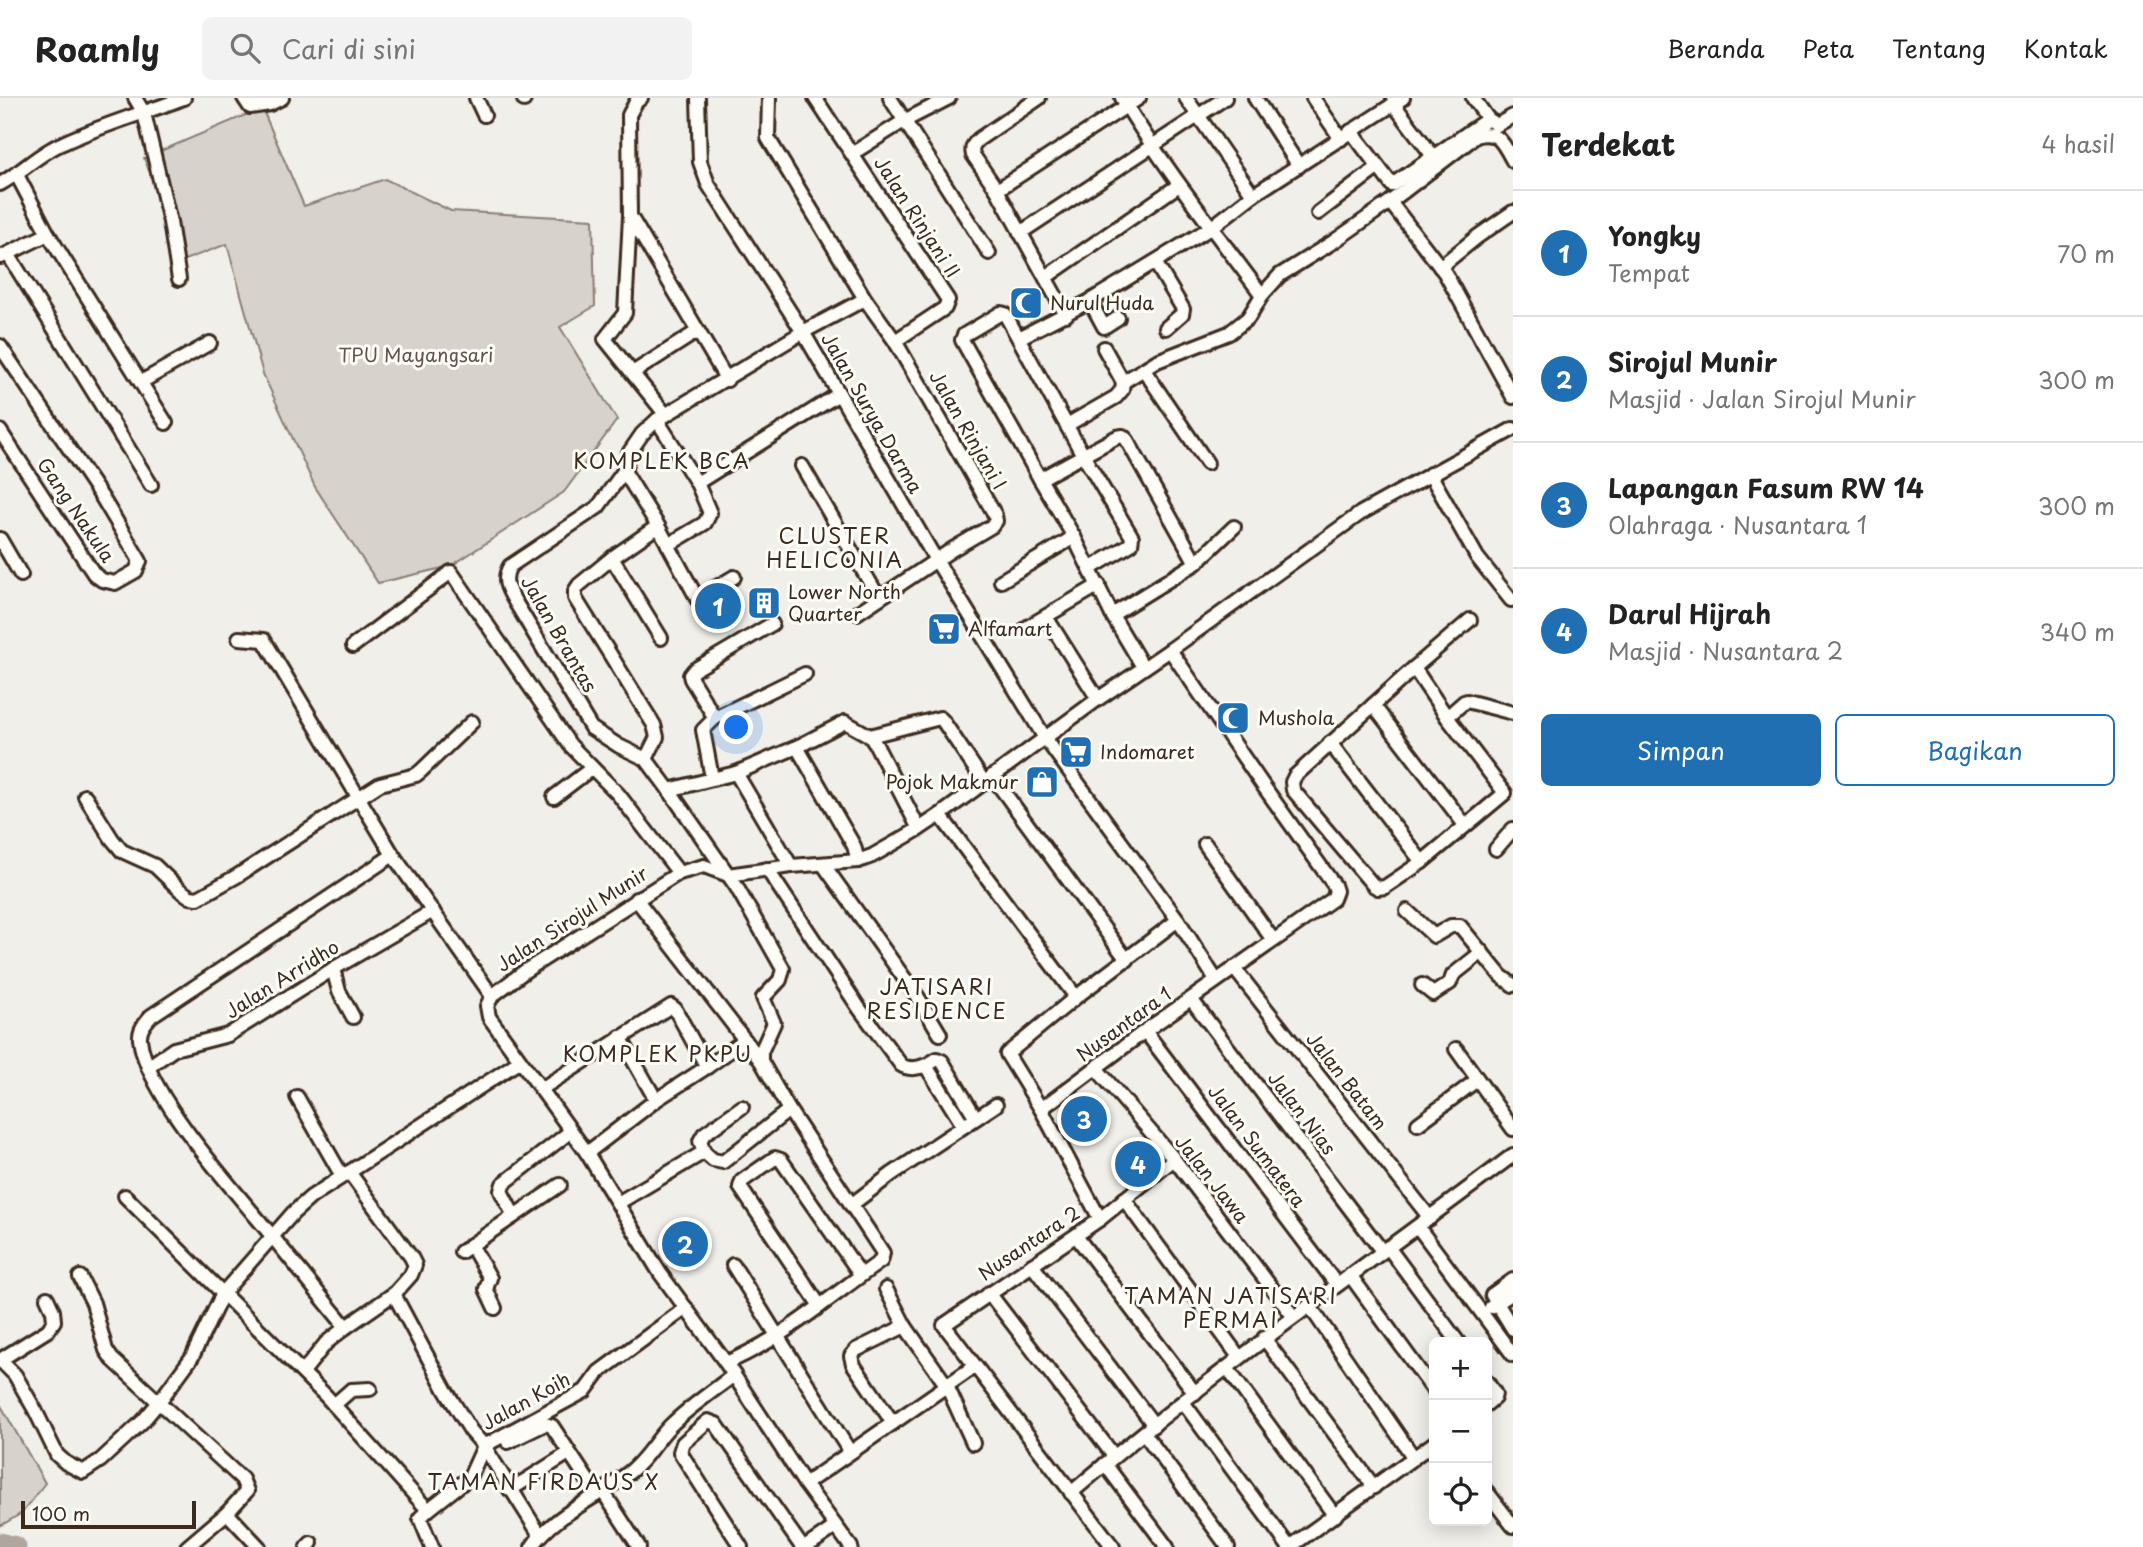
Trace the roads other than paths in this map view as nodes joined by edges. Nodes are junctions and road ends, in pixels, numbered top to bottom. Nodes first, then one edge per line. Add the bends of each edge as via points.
1 (135, 98) edge
2 (184, 98) edge
3 (244, 98) edge
4 (282, 98) edge
5 (476, 98) edge
6 (641, 98) edge
7 (698, 98) edge
8 (769, 98) edge
9 (815, 98) edge
10 (890, 98) edge
11 (949, 98) edge
12 (1039, 98) edge
13 (1139, 98) edge
14 (1186, 98) edge
15 (1225, 98) edge
16 (1255, 98) edge
17 (1313, 98) edge
18 (1473, 98) edge
19 (1124, 102) edge
20 (1393, 102) edge
21 (145, 113) junction
22 (1198, 114) junction
23 (484, 115) dead end
24 (1513, 116) edge
25 (904, 121) junction
26 (1491, 125) junction
27 (1346, 135) junction
28 (1509, 142) edge
29 (1154, 146) junction
30 (853, 153) junction
31 (1433, 156) junction
32 (1513, 160) edge
33 (1299, 166) junction
34 (1377, 168) junction
35 (17, 175) junction
36 (0, 184) edge
37 (1179, 185) junction
38 (997, 190) junction
39 (1253, 195) junction
40 (1390, 202) junction
41 (1318, 212) dead end
42 (1513, 212) edge
43 (630, 216) junction
44 (1212, 227) junction
45 (1020, 233) junction
46 (48, 234) junction
47 (989, 253) dead end
48 (4, 256) edge
49 (1155, 262) junction
50 (1440, 267) junction
51 (1046, 277) junction
52 (179, 279) dead end
53 (1262, 295) junction
54 (865, 299) junction
55 (1090, 302) junction
56 (1066, 315) junction
57 (1118, 318) dead end
58 (1166, 328) dead end
59 (698, 331) junction
60 (803, 332) junction
61 (1019, 338) junction
62 (895, 341) junction
63 (210, 343) dead end
64 (0, 346) edge
65 (1104, 348) dead end
66 (1144, 370) junction
67 (634, 372) junction
68 (727, 380) junction
69 (141, 382) junction
70 (1123, 382) junction
71 (839, 394) junction
72 (1513, 397) edge
73 (662, 417) junction
74 (166, 423) dead end
75 (1067, 425) junction
76 (1513, 429) edge
77 (0, 431) edge
78 (1083, 455) junction
79 (1207, 463) dead end
80 (802, 466) dead end
81 (624, 471) junction
82 (1430, 474) junction
83 (1040, 479) junction
84 (697, 483) junction
85 (151, 485) dead end
86 (658, 526) junction
87 (1234, 527) dead end
88 (1074, 537) junction
89 (0, 539) edge
90 (668, 545) junction
91 (612, 558) junction
92 (936, 560) junction
93 (1196, 563) junction
94 (1091, 568) junction
95 (21, 575) dead end
96 (734, 577) dead end
97 (1001, 581) dead end
98 (1099, 585) junction
99 (697, 598) junction
100 (879, 598) junction
101 (1511, 600) dead end
102 (705, 613) dead end
103 (857, 613) dead end
104 (1112, 615) junction
105 (1046, 617) junction
106 (1470, 620) dead end
107 (772, 624) dead end
108 (1026, 628) dead end
109 (239, 638) dead end
110 (661, 638) dead end
111 (353, 646) dead end
112 (1170, 650) junction
113 (1143, 667) junction
114 (1414, 668) junction
115 (804, 674) dead end
116 (1098, 699) junction
117 (1373, 705) junction
118 (1511, 710) edge
119 (1447, 717) junction
120 (715, 718) junction
121 (472, 722) dead end
122 (870, 736) junction
123 (1045, 738) junction
124 (1330, 743) junction
125 (797, 747) junction
126 (646, 759) junction
127 (592, 768) junction
128 (736, 772) junction
129 (712, 778) junction
130 (988, 779) junction
131 (669, 790) junction
132 (1509, 791) edge
133 (85, 796) dead end
134 (554, 797) dead end
135 (359, 798) junction
136 (940, 816) junction
137 (1465, 825) junction
138 (919, 829) junction
139 (1513, 829) edge
140 (1205, 844) dead end
141 (1496, 849) dead end
142 (393, 855) junction
143 (858, 861) junction
144 (1422, 862) junction
145 (822, 864) junction
146 (790, 866) junction
147 (767, 869) junction
148 (679, 873) junction
149 (729, 875) junction
150 (636, 899) junction
151 (433, 911) junction
152 (1407, 911) dead end
153 (1178, 920) junction
154 (1273, 940) junction
155 (1482, 952) junction
156 (1127, 960) junction
157 (1234, 968) junction
158 (333, 969) junction
159 (1216, 981) junction
160 (1422, 985) dead end
161 (1513, 985) edge
162 (492, 996) junction
163 (1076, 998) junction
164 (1191, 999) junction
165 (354, 1017) dead end
166 (1145, 1031) junction
167 (940, 1034) dead end
168 (620, 1037) junction
169 (745, 1040) junction
170 (1456, 1049) dead end
171 (520, 1061) junction
172 (761, 1061) junction
173 (926, 1066) junction
174 (148, 1067) junction
175 (707, 1068) junction
176 (1096, 1068) junction
177 (1477, 1080) junction
178 (541, 1089) junction
179 (297, 1097) dead end
180 (656, 1100) junction
181 (996, 1105) dead end
182 (742, 1107) dead end
183 (1041, 1108) junction
184 (789, 1110) junction
185 (976, 1118) junction
186 (1418, 1124) dead end
187 (963, 1125) junction
188 (1513, 1129) edge
189 (571, 1131) junction
190 (704, 1152) junction
191 (587, 1153) junction
192 (1513, 1155) edge
193 (1174, 1159) junction
194 (346, 1174) junction
195 (560, 1185) dead end
196 (125, 1196) dead end
197 (1124, 1199) junction
198 (618, 1203) junction
199 (850, 1205) junction
200 (514, 1216) junction
201 (1430, 1218) junction
202 (1100, 1219) junction
203 (1418, 1227) junction
204 (272, 1236) junction
205 (1076, 1236) junction
206 (1385, 1249) junction
207 (733, 1265) dead end
208 (1032, 1265) junction
209 (861, 1275) junction
210 (1350, 1275) junction
211 (80, 1277) dead end
212 (1513, 1280) edge
213 (1337, 1284) junction
214 (886, 1289) dead end
215 (223, 1293) junction
216 (396, 1293) junction
217 (989, 1293) junction
218 (1513, 1293) edge
219 (47, 1298) dead end
220 (1496, 1303) junction
221 (1309, 1305) junction
222 (820, 1306) junction
223 (495, 1308) dead end
224 (686, 1308) junction
225 (1481, 1312) junction
226 (1293, 1316) junction
227 (905, 1326) junction
228 (345, 1327) junction
229 (1513, 1329) edge
230 (777, 1335) junction
231 (1454, 1337) edge
232 (1264, 1338) junction
233 (1513, 1355) edge
234 (1239, 1357) junction
235 (0, 1360) edge
236 (726, 1363) junction
237 (975, 1366) junction
238 (1227, 1367) junction
239 (303, 1372) junction
240 (734, 1375) junction
241 (1429, 1384) edge
242 (947, 1386) junction
243 (370, 1390) dead end
244 (1195, 1394) junction
245 (159, 1402) junction
246 (1183, 1402) junction
247 (334, 1405) junction
248 (893, 1423) junction
249 (1149, 1429) junction
250 (973, 1443) dead end
251 (1429, 1447) edge
252 (486, 1451) junction
253 (850, 1452) junction
254 (569, 1453) junction
255 (1414, 1458) junction
256 (1110, 1460) junction
257 (805, 1484) junction
258 (1374, 1487) junction
259 (510, 1490) junction
260 (599, 1492) junction
261 (1071, 1493) junction
262 (1492, 1498) edge
263 (1513, 1502) edge
264 (428, 1510) junction
265 (1501, 1510) junction
266 (227, 1513) junction
267 (1335, 1516) junction
268 (1513, 1526) edge
269 (835, 1527) junction
270 (540, 1535) junction
271 (187, 1547) edge
272 (259, 1547) edge
273 (432, 1547) edge
274 (532, 1547) edge
275 (639, 1547) edge
276 (741, 1547) edge
277 (804, 1547) edge
278 (851, 1547) edge
279 (1113, 1547) edge
280 (1167, 1547) edge
281 (1228, 1547) edge
282 (1289, 1547) edge

1 - 21 street
2 - 21 street
3 - 4 street via 250,107
5 - 23 street
6 - 43 street via 629,115
7 - 60 street, Jalan Surya Darma via 702,172
8 - 54 street, Jalan Rinjani I via 768,138
9 - 30 street, Jalan Rinjani II
10 - 25 street
11 - 25 street
12 - 38 street via 974,143 973,155
13 - 19 street
14 - 22 street
15 - 22 street
16 - 33 street
17 - 27 street
18 - 26 street
19 - 29 street
19 - 38 street
20 - 27 street
20 - 31 street
21 - 35 street via 61,143
21 - 52 street
22 - 29 street
22 - 39 street
24 - 26 street
25 - 30 street
25 - 47 street
26 - 28 street
26 - 31 street
26 - 40 street
27 - 33 street
27 - 34 street
28 - 32 street
29 - 37 street
29 - 45 street
30 - 62 street, Jalan Rinjani II via 948,300 945,308
31 - 34 street via 1392,185
33 - 39 street
34 - 41 street
35 - 36 street
35 - 46 street
37 - 44 street
37 - 51 street
38 - 45 street
39 - 44 street
40 - 50 street
40 - 53 street via 1285,271
42 - 50 street
43 - 59 street
43 - 67 street via 625,313 605,339
44 - 49 street
44 - 53 street
45 - 51 street
46 - 48 street
46 - 69 street
48 - 85 street
49 - 55 street
49 - 58 street via 1183,309
50 - 72 street
51 - 56 street
53 - 66 street via 1248,318 1228,333
54 - 60 street
54 - 62 street, Jalan Rinjani I
55 - 56 street
55 - 57 street via 1104,327
56 - 61 street
59 - 67 street
59 - 68 street
60 - 68 street, Jalan Brantas
60 - 71 street, Jalan Surya Darma
61 - 75 street
61 - 83 street via 1004,313 962,337
62 - 92 street, Jalan Rinjani I via 995,515 992,526
63 - 69 street
64 - 77 street, Gang Nakula via 103,499 140,561 136,571 115,583 94,574
65 - 70 street
66 - 70 street
66 - 79 street
67 - 73 street
68 - 73 street, Jalan Brantas
69 - 74 street
70 - 75 street via 1116,397
71 - 84 street
71 - 92 street, Jalan Surya Darma
73 - 81 street, Jalan Brantas via 642,434
73 - 84 street
75 - 78 street
76 - 82 street, Jalan Sirojul Munir
78 - 83 street
78 - 93 street via 1123,436
78 - 94 street via 1132,540
80 - 100 street
81 - 86 street
81 - 126 street, Jalan Brantas via 598,507 510,566 505,579 591,728
82 - 101 street via 1477,557
82 - 112 street, Jalan Sirojul Munir via 1361,513
83 - 88 street
84 - 90 street via 709,519
86 - 90 street
86 - 91 street
87 - 93 street
88 - 94 street
88 - 97 street
89 - 95 street
90 - 99 street
91 - 110 street
91 - 126 street via 579,585 575,598 654,725 657,737
92 - 100 street, Jalan Rinjani I
92 - 123 street, Jalan Surya Darma
93 - 104 street
94 - 98 street
96 - 99 street
98 - 104 street
98 - 105 street
99 - 102 street
100 - 103 street, Jalan Rinjani I
104 - 113 street
105 - 108 street
105 - 116 street
106 - 114 street
107 - 120 street via 690,675
109 - 135 street via 264,640
111 - 127 street via 451,572 570,745
112 - 113 street, Jalan Sirojul Munir
112 - 154 street, Nusantara 1 via 1334,885 1333,899
113 - 116 street, Jalan Sirojul Munir
114 - 117 street
114 - 119 street
115 - 120 street
116 - 123 street, Jalan Sirojul Munir
117 - 124 street
117 - 137 street
118 - 119 street via 1467,701
119 - 132 street
120 - 129 street via 703,730
121 - 135 street via 416,775 380,784
122 - 125 street via 842,722
122 - 130 street via 940,718
122 - 138 street
123 - 130 street, Jalan Sirojul Munir
123 - 153 street, Jalan Surya Darma
124 - 144 street
124 - 144 street via 1295,776 1293,790 1378,888
125 - 128 street
125 - 143 street via 854,846
126 - 131 street, Jalan Brantas
127 - 134 street
127 - 148 street via 632,810
128 - 129 street
128 - 146 street
129 - 131 street
130 - 136 street, Jalan Sirojul Munir
130 - 156 street
131 - 149 street, Jalan Brantas
132 - 137 street
133 - 135 street via 122,850 155,866 180,890 198,898
135 - 142 street
136 - 138 street, Jalan Sirojul Munir
136 - 163 street
137 - 144 street
138 - 143 street, Jalan Sirojul Munir
139 - 141 street
140 - 154 street
142 - 151 street
142 - 174 street via 151,1016 140,1038
143 - 145 street, Jalan Sirojul Munir
145 - 146 street, Jalan Sirojul Munir
145 - 167 street
146 - 147 street, Jalan Sirojul Munir
147 - 149 street, Jalan Sirojul Munir
147 - 173 street via 901,1065
148 - 149 street, Jalan Sirojul Munir via 704,866
148 - 150 street, Jalan Sirojul Munir
149 - 172 street, Jalan Brantas via 783,969 780,980 763,998 774,1023
150 - 162 street, Jalan Sirojul Munir
150 - 169 street
151 - 158 street, Jalan Arridho
151 - 162 street
152 - 155 street via 1434,936 1460,926
153 - 156 street
153 - 159 street, Jalan Surya Darma
154 - 157 street, Nusantara 1
155 - 160 street via 1433,994
155 - 161 street
156 - 163 street
157 - 159 street, Nusantara 1
157 - 201 street, Jalan Batam
158 - 165 street
158 - 174 street, Jalan Arridho via 228,1035 174,1049
159 - 164 street, Nusantara 1
162 - 171 street, Jalan Sirojul Munir via 487,1006 489,1017
163 - 183 street via 1007,1054
164 - 166 street, Nusantara 1
164 - 206 street, Jalan Nias
166 - 176 street, Nusantara 1
166 - 213 street, Jalan Sumatera
168 - 175 street via 671,1006
168 - 178 street
168 - 180 street
169 - 172 street
169 - 175 street
170 - 177 street
171 - 178 street, Jalan Sirojul Munir
171 - 194 street
172 - 184 street
173 - 185 street via 942,1061
173 - 187 street
174 - 204 street via 170,1107
175 - 180 street
176 - 183 street, Nusantara 1
176 - 193 street, Jalan Jawa
177 - 186 street
177 - 188 street
178 - 189 street, Jalan Sirojul Munir
179 - 194 street
180 - 191 street
181 - 185 street
182 - 190 street via 704,1134 700,1141
183 - 202 street
184 - 190 street via 723,1162
184 - 199 street
185 - 187 street
187 - 199 street
189 - 191 street, Jalan Sirojul Munir
189 - 200 street via 503,1184 501,1191
190 - 198 street
191 - 198 street, Jalan Sirojul Munir
192 - 201 street
193 - 197 street, Nusantara 2
193 - 226 street, Jalan Jawa
194 - 204 street via 311,1197
194 - 216 street via 415,1265
195 - 200 street
196 - 215 street
197 - 202 street, Nusantara 2
197 - 234 street
198 - 224 street, Jalan Sirojul Munir
199 - 209 street via 882,1250 881,1261
200 - 223 street via 466,1248 490,1278 486,1289
201 - 203 street
202 - 205 street, Nusantara 2
203 - 206 street
203 - 225 street
204 - 215 street
204 - 228 street
205 - 208 street, Nusantara 2
205 - 244 street
206 - 210 street
206 - 231 street, Jalan Nias
207 - 230 street
208 - 217 street, Nusantara 2
208 - 249 street
209 - 222 street
209 - 222 street via 781,1160 775,1158 741,1181 740,1187
210 - 213 street
210 - 241 street
211 - 245 street via 93,1303 106,1350
212 - 220 street via 1492,1295
213 - 221 street
214 - 227 street
215 - 239 street
215 - 245 street via 192,1357
216 - 228 street
216 - 252 street via 446,1391
217 - 237 street, Nusantara 2 via 944,1325
217 - 256 street
218 - 220 street
219 - 235 street via 54,1321 48,1330
220 - 225 street
220 - 229 street
221 - 226 street
221 - 255 street
222 - 230 street
224 - 236 street, Jalan Sirojul Munir
224 - 252 street, Jalan Koih via 598,1372 585,1391
225 - 233 street
226 - 232 street
227 - 242 street
227 - 248 street via 851,1356
228 - 239 street
230 - 236 street
230 - 253 street
232 - 234 street
232 - 258 street
234 - 238 street
235 - 245 street via 15,1376 57,1455 83,1472
236 - 240 street, Jalan Sirojul Munir
237 - 242 street
237 - 261 street
238 - 244 street
238 - 267 street
239 - 247 street
240 - 257 street, Jalan Sirojul Munir
240 - 260 street via 672,1424 631,1471
242 - 248 street
242 - 250 street
243 - 247 street via 351,1390
244 - 246 street
245 - 266 street via 242,1479 247,1491
246 - 249 street
246 - 282 street
247 - 264 street
248 - 253 street
249 - 256 street
249 - 281 street
251 - 255 street
252 - 254 street via 545,1424 552,1426
252 - 259 street
252 - 264 street, Jalan Koih via 470,1477
253 - 257 street
254 - 259 street
254 - 260 street
255 - 258 street
256 - 261 street
256 - 280 street
257 - 269 street, Jalan Sirojul Munir
258 - 267 street
259 - 270 street
260 - 270 street
260 - 275 street
261 - 279 street
262 - 265 street
263 - 265 street
264 - 273 street via 420,1518
265 - 268 street
266 - 271 street
266 - 272 street
267 - 282 street
269 - 277 street
269 - 278 street, Jalan Sirojul Munir
270 - 274 street
276 - 277 street via 680,1452 683,1443 708,1421 716,1424

